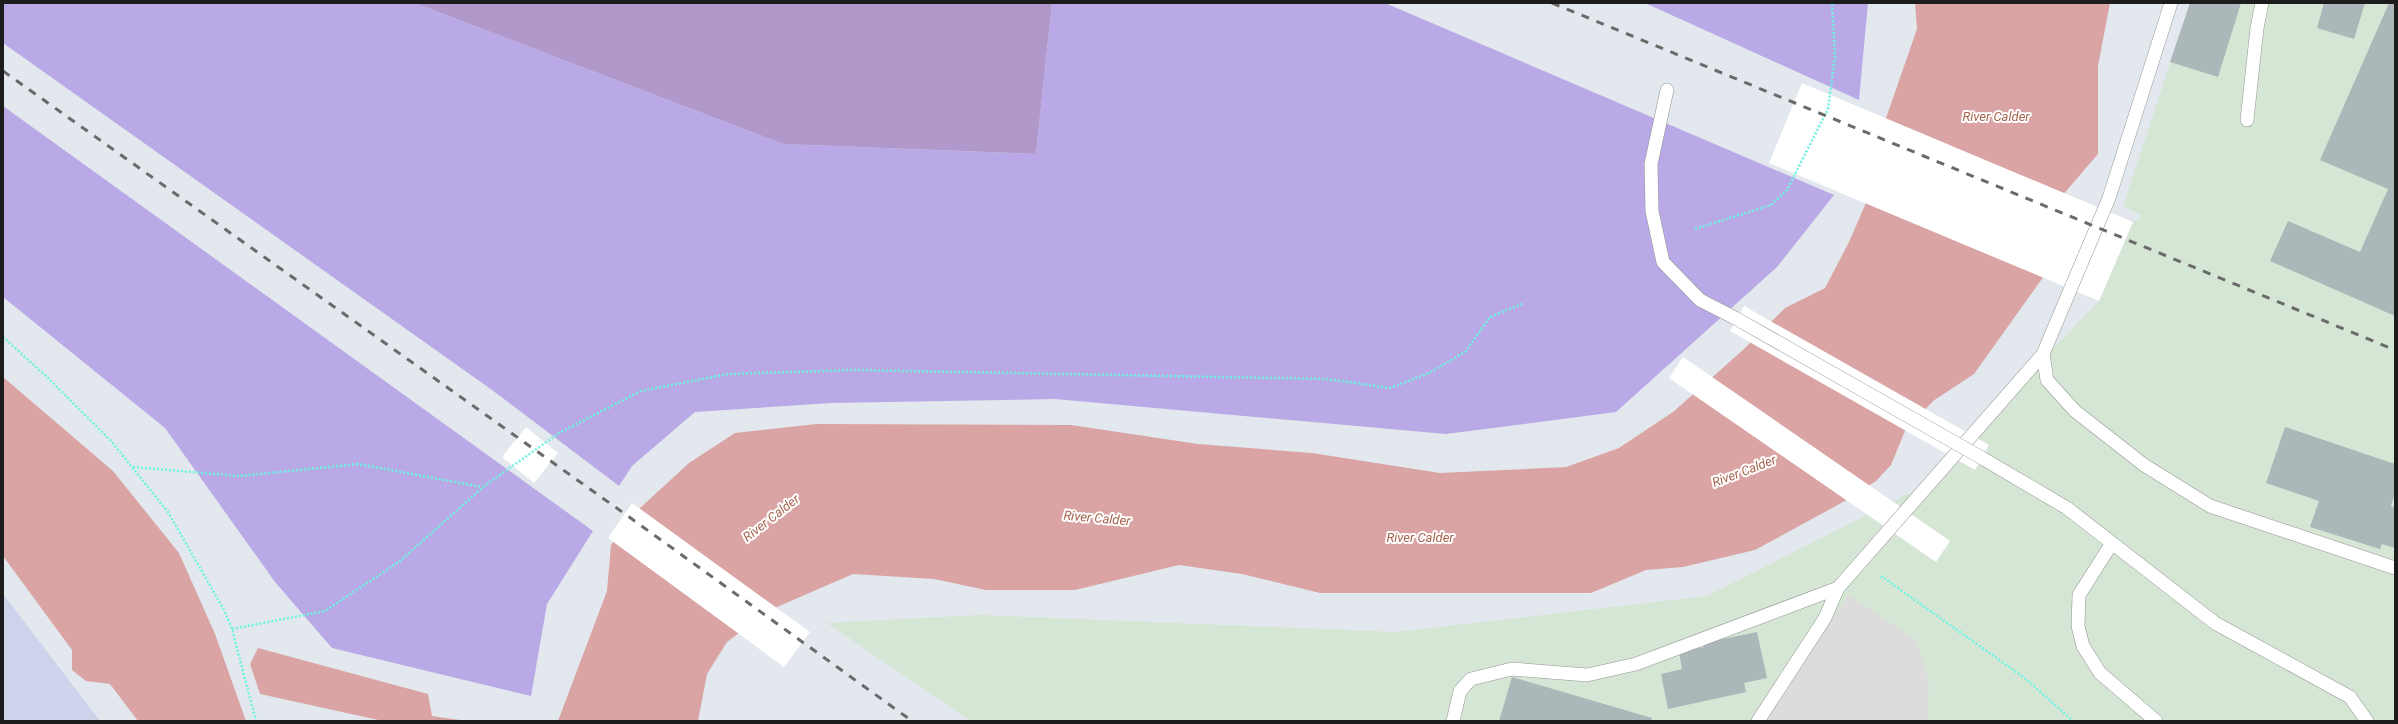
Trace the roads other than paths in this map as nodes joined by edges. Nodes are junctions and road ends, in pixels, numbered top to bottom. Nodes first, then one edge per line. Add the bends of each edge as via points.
1 (2171, 3) edge
2 (2262, 3) edge
3 (1667, 90) dead end
4 (2247, 120) dead end
5 (2043, 354) junction
6 (2112, 543) junction
7 (2395, 568) edge
8 (1838, 588) junction
9 (1453, 721) edge
10 (1758, 721) edge
11 (2156, 721) edge
12 (2367, 721) edge

1 - 5 lane via 2109,198
2 - 4 lane
3 - 6 lane, bridge via 1651,164 1652,211 1663,262 1700,300 2067,508
5 - 7 lane via 2047,380 2075,411 2144,465 2210,506
5 - 8 lane
6 - 11 lane via 2079,596 2083,646 2100,673
6 - 12 lane via 2215,623 2350,697
8 - 9 lane via 1636,664 1587,675 1512,670 1471,679 1460,691
8 - 10 lane via 1825,618

